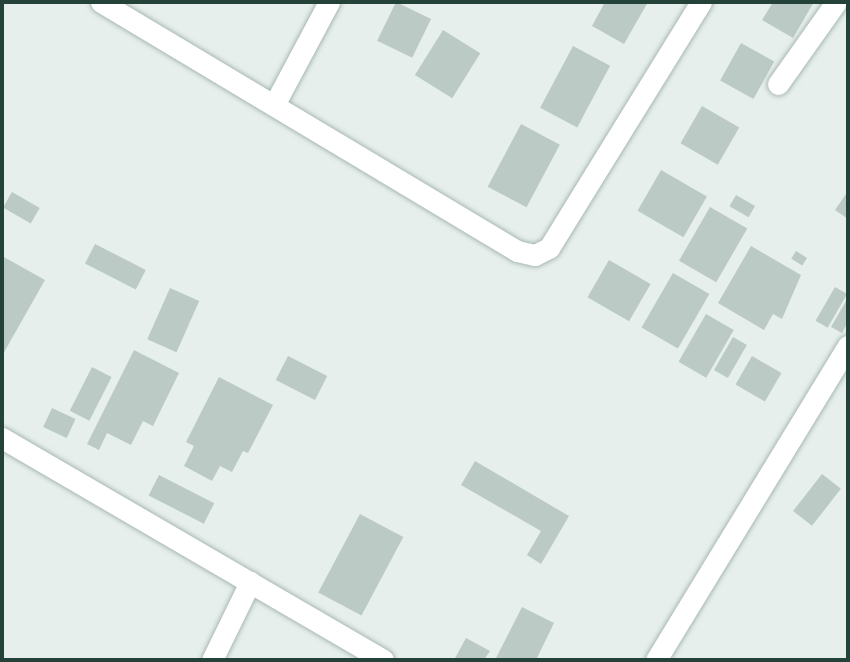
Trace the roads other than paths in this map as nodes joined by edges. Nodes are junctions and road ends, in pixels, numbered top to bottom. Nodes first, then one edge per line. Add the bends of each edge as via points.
1 (101, 2) edge
2 (329, 2) edge
3 (701, 2) edge
4 (836, 2) edge
5 (778, 84) dead end
6 (274, 105) junction
7 (848, 346) edge
8 (2, 438) edge
9 (250, 583) junction
10 (212, 660) edge
11 (383, 660) edge
12 (656, 660) edge

1 - 6 street
2 - 6 street
3 - 6 street via 549,248 536,255 517,251
4 - 5 street
7 - 12 street
8 - 9 street
9 - 10 street
9 - 11 street

